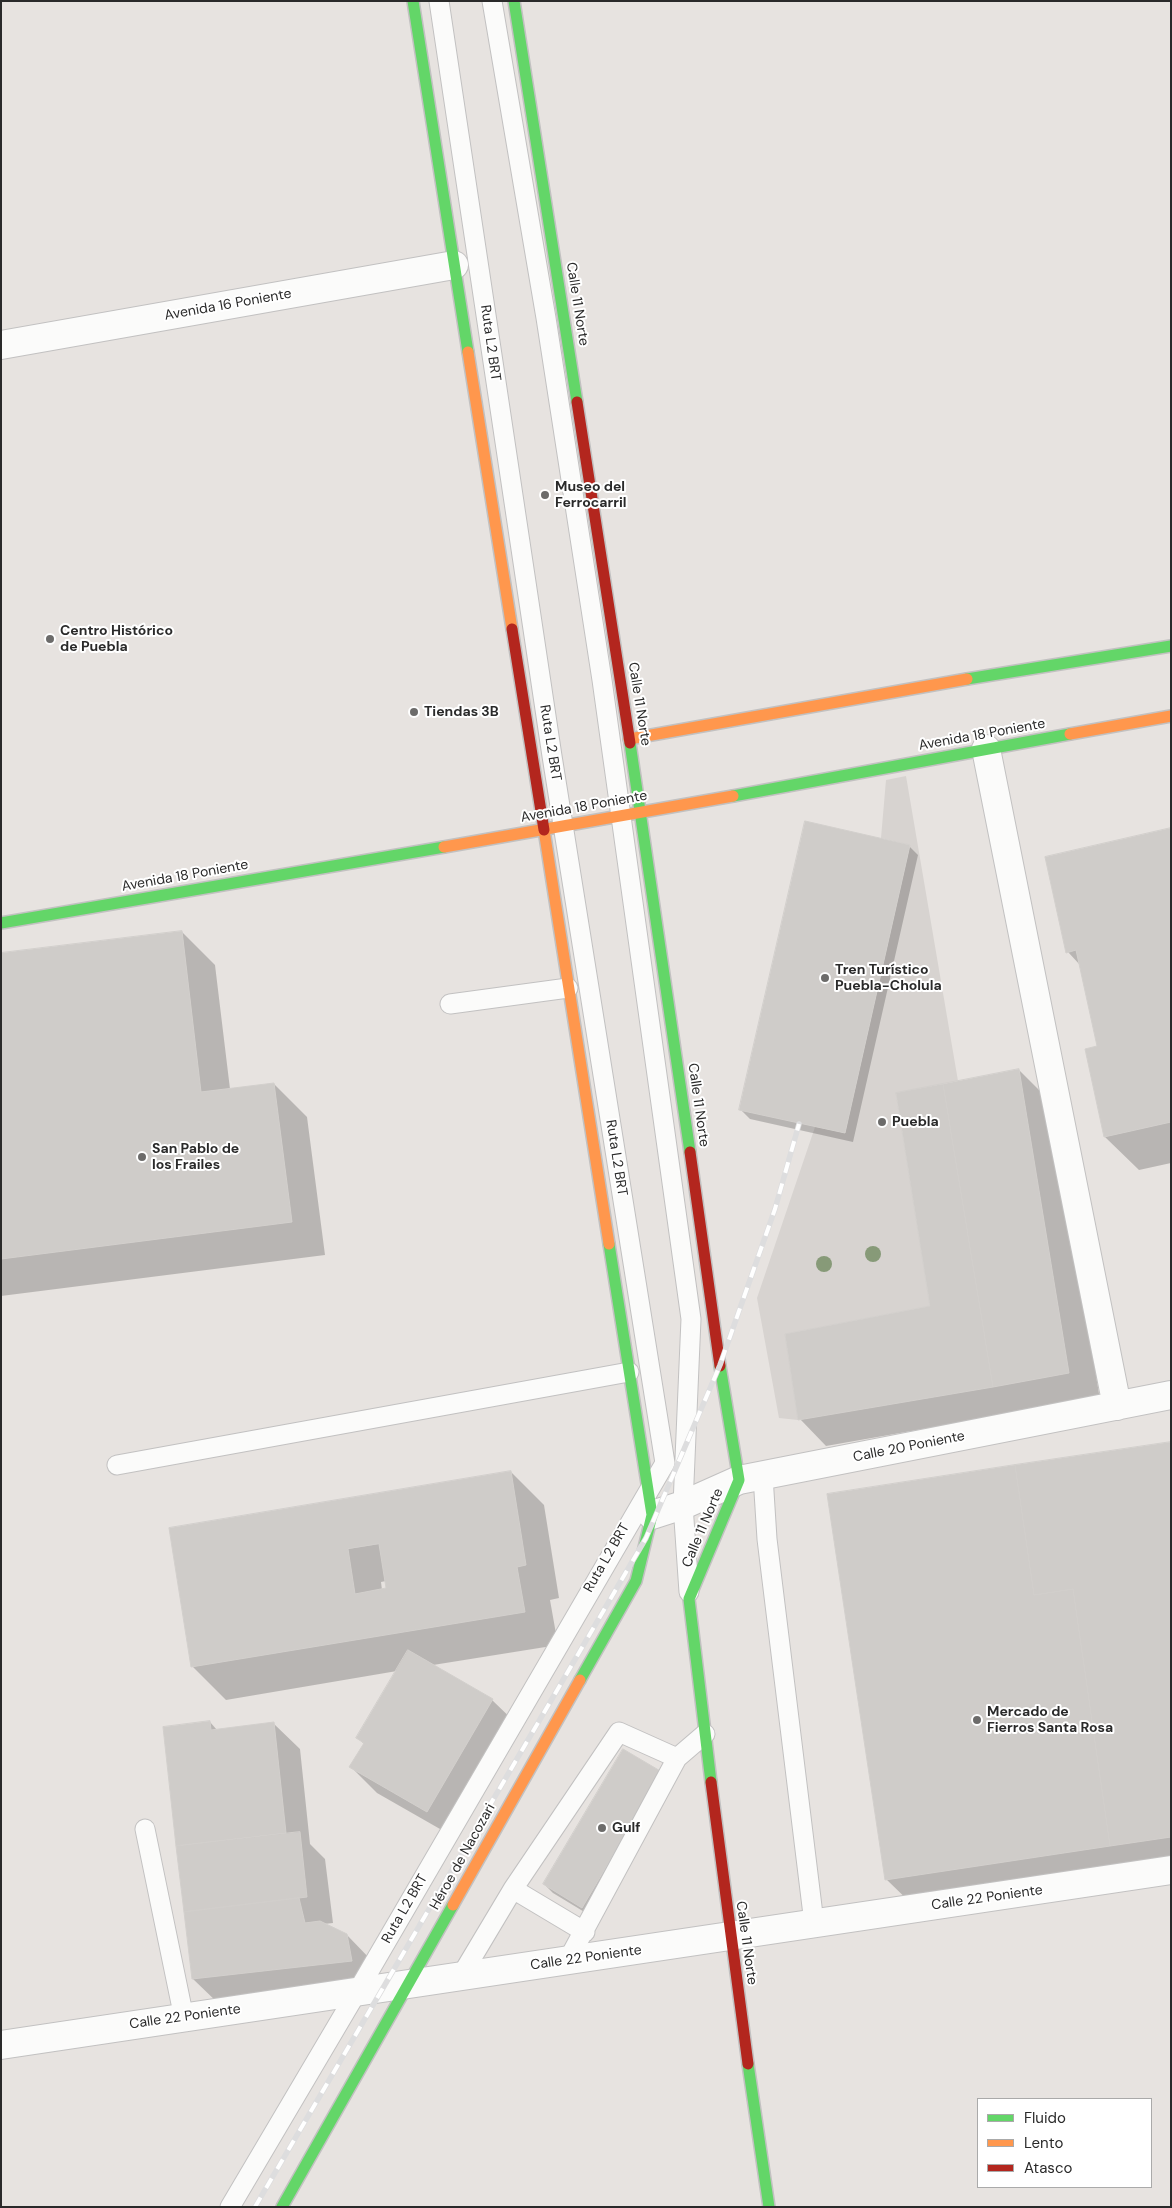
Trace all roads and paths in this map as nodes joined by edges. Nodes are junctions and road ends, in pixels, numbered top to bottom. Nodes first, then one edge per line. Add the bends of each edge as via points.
1 (413, 1) edge
2 (439, 1) edge
3 (492, 1) edge
4 (514, 1) edge
5 (454, 265) junction
6 (1, 345) edge
7 (1171, 646) edge
8 (1171, 716) edge
9 (629, 739) junction
10 (986, 749) junction
11 (641, 812) junction
12 (621, 816) junction
13 (562, 826) junction
14 (543, 829) junction
15 (1, 923) edge
16 (568, 988) junction
17 (450, 1004) dead end
18 (629, 1372) junction
19 (1171, 1396) edge
20 (1117, 1406) junction
21 (117, 1465) dead end
22 (751, 1478) junction
23 (650, 1502) junction
24 (684, 1505) junction
25 (689, 1599) junction
26 (705, 1734) junction
27 (677, 1758) junction
28 (145, 1829) dead end
29 (1171, 1870) edge
30 (513, 1889) junction
31 (814, 1923) junction
32 (585, 1932) junction
33 (730, 1936) junction
34 (568, 1960) junction
35 (461, 1976) junction
36 (408, 1984) junction
37 (358, 1992) junction
38 (184, 2018) junction
39 (1, 2045) edge
40 (230, 2207) edge
41 (282, 2207) edge
42 (769, 2207) edge

1 - 5 main road
2 - 13 lane, Ruta L2 BRT
3 - 12 lane via 549,338
4 - 9 main road, Calle 11 Norte
5 - 6 street, Avenida 16 Poniente
5 - 14 main road
7 - 9 main road via 882,692
8 - 10 main road, Avenida 18 Poniente
9 - 11 main road, Calle 11 Norte
10 - 11 main road, Avenida 18 Poniente
10 - 20 street
11 - 12 main road, Avenida 18 Poniente
11 - 22 main road, Calle 11 Norte via 719,1355
12 - 13 main road, Avenida 18 Poniente
12 - 24 lane via 692,1319
13 - 14 main road, Avenida 18 Poniente
13 - 23 lane, Ruta L2 BRT via 664,1463
14 - 15 main road, Avenida 18 Poniente
14 - 16 main road
16 - 17 lane
16 - 18 main road
18 - 21 lane
18 - 23 main road
19 - 20 street, Calle 20 Poniente
20 - 22 street, Calle 20 Poniente
22 - 24 street, Calle 20 Poniente
22 - 25 main road, Calle 11 Norte
22 - 31 lane via 769,1549
23 - 24 street, Calle 20 Poniente
23 - 36 main road, Héroe de Nacozari via 636,1581
23 - 37 lane, Ruta L2 BRT
24 - 25 lane
25 - 26 main road, Calle 11 Norte
26 - 27 lane
26 - 33 main road, Calle 11 Norte
27 - 30 lane via 619,1732
27 - 32 lane
28 - 38 lane
29 - 31 street, Calle 22 Poniente
30 - 32 lane
30 - 35 lane
31 - 33 street, Calle 22 Poniente
32 - 34 lane
33 - 34 street, Calle 22 Poniente
33 - 42 main road, Calle 11 Norte
34 - 35 street, Calle 22 Poniente
35 - 36 street, Calle 22 Poniente
36 - 37 street, Calle 22 Poniente
36 - 41 main road, Héroe de Nacozari
37 - 38 street, Calle 22 Poniente
37 - 40 lane, Ruta L2 BRT
38 - 39 street, Calle 22 Poniente

